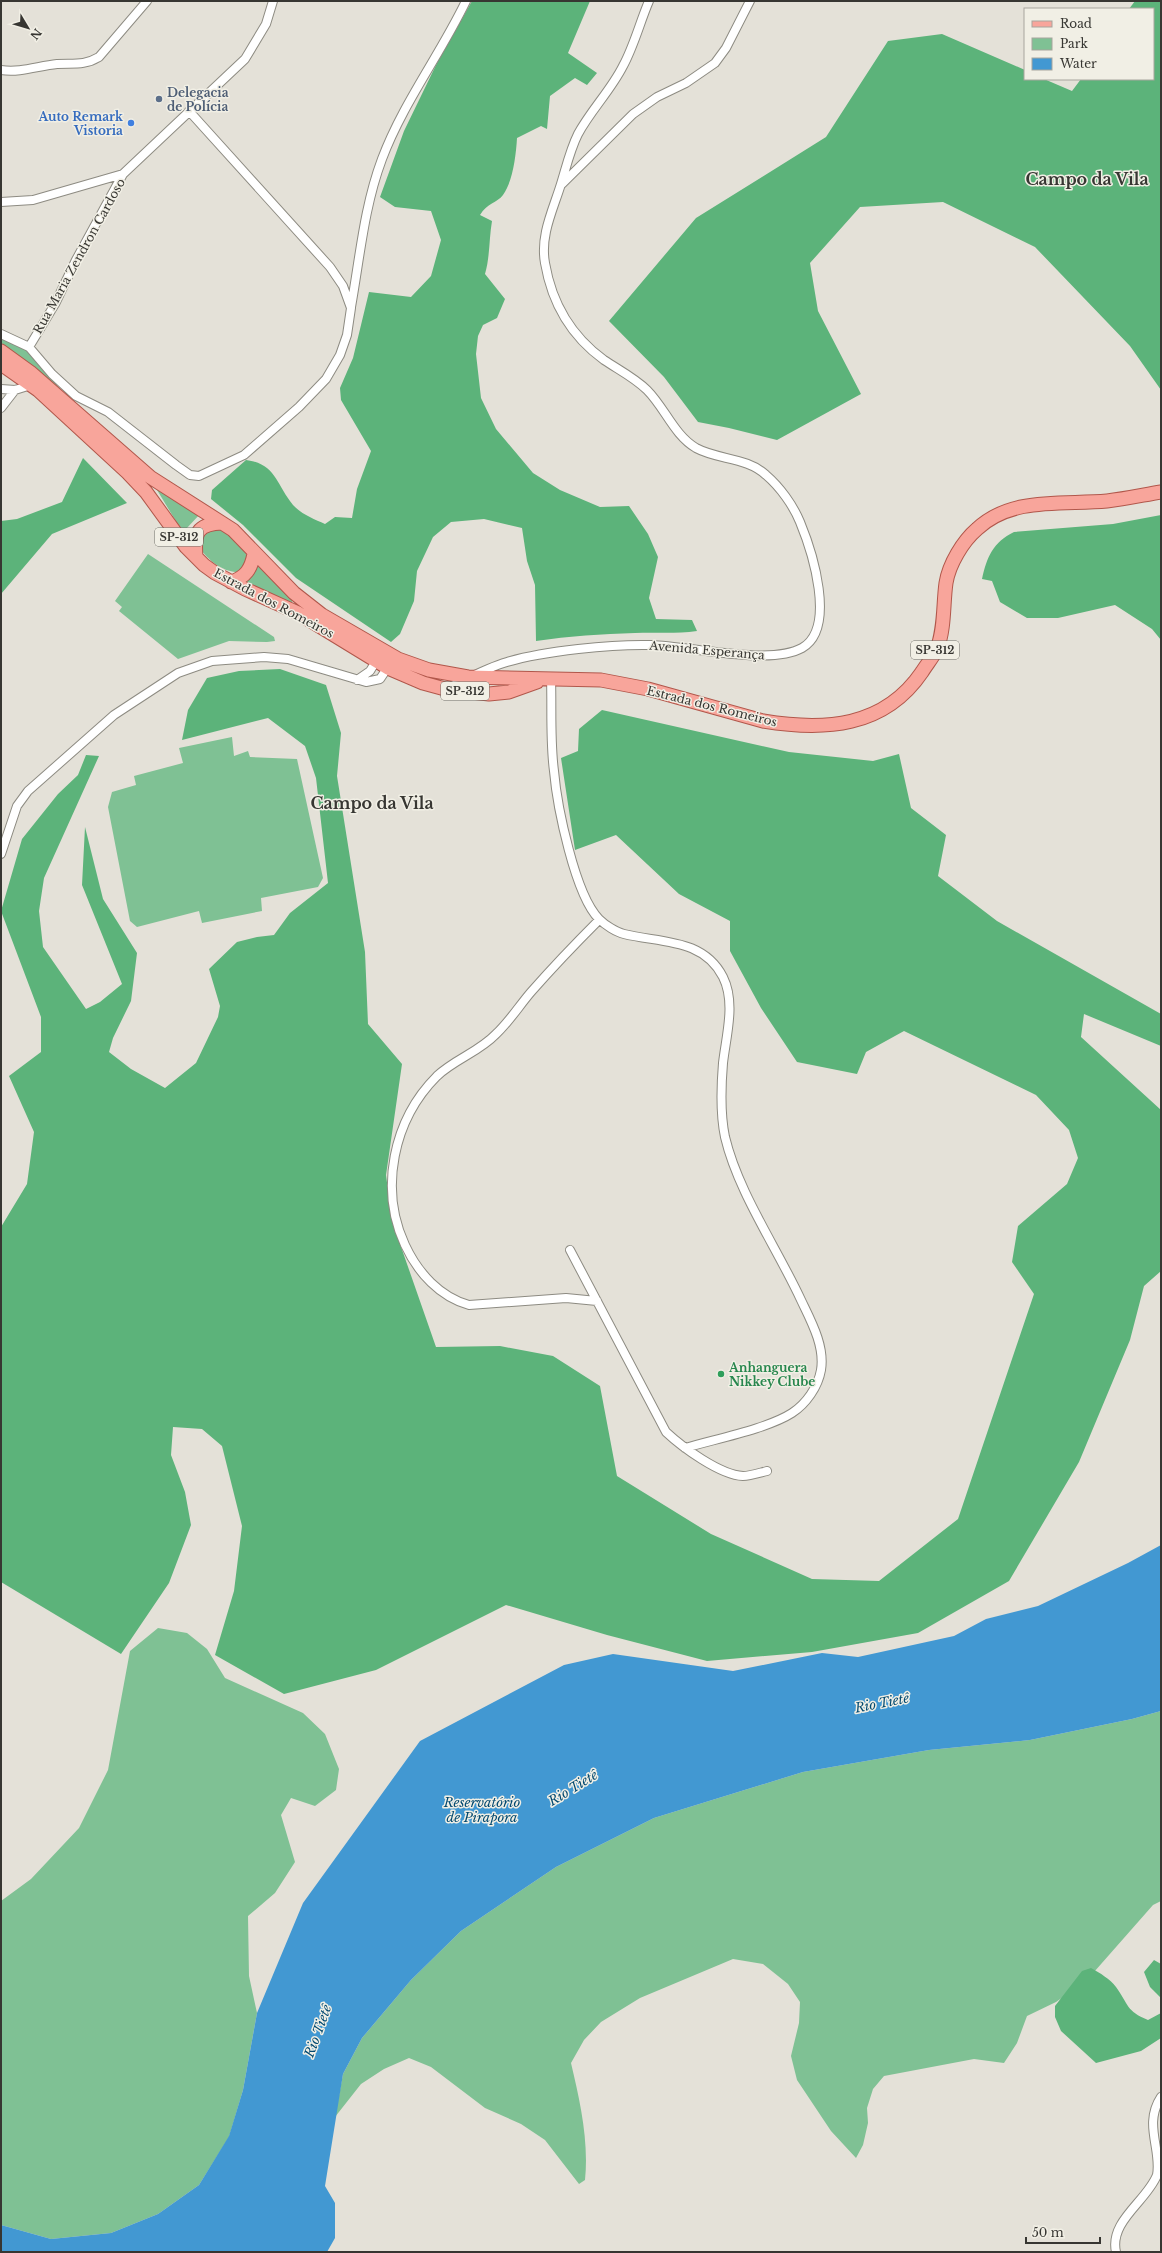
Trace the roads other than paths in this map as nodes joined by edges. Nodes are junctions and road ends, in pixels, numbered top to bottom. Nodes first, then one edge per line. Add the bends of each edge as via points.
1 (146, 1) edge
2 (273, 1) edge
3 (466, 1) edge
4 (649, 1) edge
5 (750, 1) edge
6 (1, 70) edge
7 (189, 111) junction
8 (123, 174) junction
9 (561, 185) junction
10 (1, 202) edge
11 (351, 308) junction
12 (1, 334) edge
13 (29, 347) junction
14 (1, 351) edge
15 (1, 364) edge
16 (31, 385) junction
17 (1, 389) edge
18 (15, 390) junction
19 (76, 396) junction
20 (1, 408) edge
21 (79, 414) junction
22 (1161, 492) edge
23 (222, 523) junction
24 (254, 554) junction
25 (196, 557) junction
26 (231, 582) junction
27 (384, 658) junction
28 (468, 677) junction
29 (548, 679) junction
30 (357, 680) junction
31 (445, 688) junction
32 (1, 854) edge
33 (599, 920) junction
34 (570, 1250) dead end
35 (597, 1301) junction
36 (685, 1448) junction
37 (767, 1471) dead end
38 (1161, 2098) edge
39 (1116, 2252) edge

1 - 6 street via 99,57 91,62
2 - 7 street, Rua Maria Zendron Cardoso via 266,24 245,59
3 - 11 street via 441,48 416,87 382,158 364,217
4 - 9 street, Avenida Esperança via 623,67 577,136
5 - 9 street via 726,48 715,63 633,114
7 - 8 street, Rua Maria Zendron Cardoso
7 - 11 street via 330,267 343,286
8 - 10 street via 33,200
8 - 13 street, Rua Maria Zendron Cardoso
9 - 28 street, Avenida Esperança via 548,223 544,262 557,304 566,322 586,345 645,388 689,442 698,448 755,466 774,483 789,503 814,563 819,610 814,635 802,648 792,652 768,656 652,645 622,645 553,653 507,662
11 - 19 street via 347,335 340,355 326,379 300,407 244,456 199,476 190,475 108,412
12 - 13 street, Rua Maria Zendron Cardoso
13 - 19 street via 52,374
14 - 21 main road, Estrada dos Romeiros / SP-312
15 - 16 main road, Estrada dos Romeiros / SP-312
16 - 18 street
16 - 25 main road, Estrada dos Romeiros / SP-312 via 128,473 146,492
17 - 18 street
18 - 20 street
19 - 21 street
21 - 23 main road, Estrada dos Romeiros / SP-312 via 150,477
22 - 29 main road, Estrada dos Romeiros / SP-312 via 1108,501 1032,505 1012,509 978,528 956,556 946,581 937,648 915,682 900,697 881,711 865,718 827,725 780,724 648,689 601,680
23 - 24 main road, Estrada dos Romeiros / SP-312 via 233,530
23 - 25 main road via 206,525 198,531
24 - 26 main road via 244,576
24 - 27 main road, Estrada dos Romeiros / SP-312 via 294,593
25 - 26 main road, Estrada dos Romeiros / SP-312 via 204,566
26 - 27 main road, Estrada dos Romeiros / SP-312 via 298,613
27 - 28 main road, Estrada dos Romeiros / SP-312
27 - 30 street
27 - 30 street via 384,676 373,682
27 - 31 main road, Estrada dos Romeiros / SP-312 via 423,683
28 - 29 main road, Estrada dos Romeiros / SP-312
28 - 31 street, Avenida Esperança
29 - 31 main road, Estrada dos Romeiros / SP-312 via 509,692 489,694
29 - 33 street via 553,770 564,834 584,894
30 - 32 street via 288,659 264,657 212,661 178,673 114,715 28,791 17,806
33 - 35 street via 550,971 498,1033 438,1076 422,1093 408,1115 398,1140 392,1166 391,1198 398,1229 412,1260 443,1294 456,1301 469,1305 566,1298
33 - 36 street via 622,934 683,944 696,950 718,968 725,980 729,1008 723,1063 722,1114 727,1148 740,1180 812,1322 821,1354 822,1368 817,1384 793,1413 774,1422
34 - 35 street
35 - 36 street via 660,1422 666,1432
36 - 37 street via 734,1475 744,1476
38 - 39 street via 1154,2110 1153,2118 1159,2163 1157,2175 1120,2227 1116,2239

